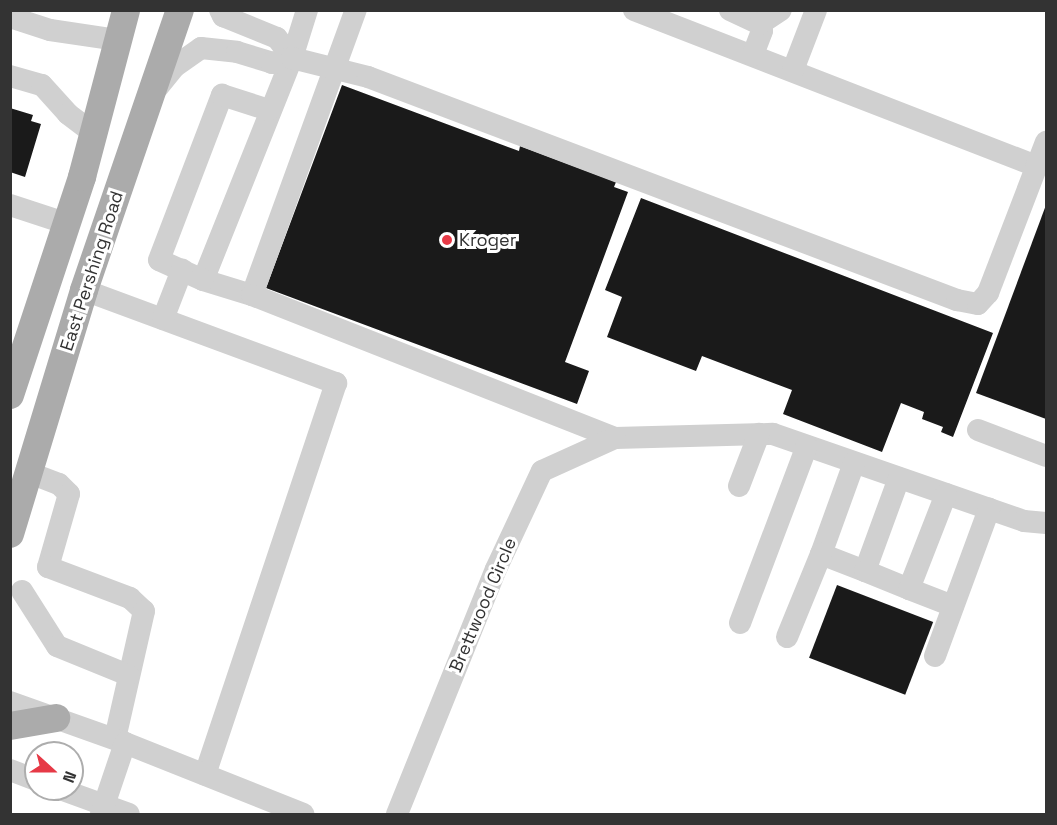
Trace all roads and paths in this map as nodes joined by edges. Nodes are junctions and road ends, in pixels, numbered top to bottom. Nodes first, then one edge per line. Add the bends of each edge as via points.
1 (126, 10) edge
2 (180, 10) edge
3 (220, 10) edge
4 (356, 10) edge
5 (730, 10) edge
6 (781, 10) edge
7 (816, 10) edge
8 (309, 11) edge
9 (643, 12) edge
10 (10, 17) edge
11 (760, 24) junction
12 (118, 39) junction
13 (753, 55) junction
14 (292, 58) junction
15 (332, 69) junction
16 (793, 70) junction
17 (10, 76) edge
18 (150, 98) junction
19 (269, 110) junction
20 (93, 133) junction
21 (1047, 142) edge
22 (1037, 166) junction
23 (10, 205) edge
24 (68, 224) junction
25 (182, 270) junction
26 (203, 280) junction
27 (84, 290) junction
28 (252, 295) junction
29 (163, 319) junction
30 (16, 362) edge
31 (10, 395) edge
32 (978, 430) dead end
33 (759, 434) junction
34 (615, 438) junction
35 (807, 446) junction
36 (1047, 456) edge
37 (854, 463) junction
38 (30, 473) junction
39 (899, 478) junction
40 (739, 486) dead end
41 (946, 494) junction
42 (989, 508) junction
43 (1047, 523) edge
44 (10, 534) edge
45 (821, 554) junction
46 (48, 567) junction
47 (865, 571) junction
48 (909, 589) junction
49 (16, 590) edge
50 (953, 606) junction
51 (740, 623) dead end
52 (787, 637) dead end
53 (935, 656) dead end
54 (128, 675) junction
55 (10, 702) edge
56 (56, 718) junction
57 (10, 726) edge
58 (120, 741) junction
59 (205, 775) junction
60 (84, 801) edge
61 (103, 810) edge
62 (289, 812) edge
63 (129, 814) edge
64 (397, 814) edge

1 - 12 main road
2 - 18 main road, East Pershing Road
3 - 14 street via 223,16 277,38
4 - 15 street
5 - 11 street
6 - 11 street
7 - 16 street
8 - 14 street
9 - 13 street
10 - 12 street via 50,30
11 - 13 street via 762,31
12 - 20 main road
13 - 16 street
14 - 15 street
14 - 18 street via 272,63 237,52 201,48 174,67
14 - 19 street
15 - 22 street via 393,86 957,300 978,304 988,293
15 - 28 street
16 - 22 street
17 - 20 street via 42,85
18 - 27 main road, East Pershing Road
19 - 25 street via 222,95 159,260
19 - 26 street
20 - 24 main road
21 - 22 street
23 - 24 street
24 - 30 main road
25 - 26 street
25 - 29 street
26 - 28 street
27 - 29 street
27 - 38 main road, East Pershing Road
28 - 34 street
29 - 59 street via 336,383
30 - 31 main road
32 - 36 street
33 - 34 street
33 - 35 street via 773,434
33 - 40 street
34 - 64 street, Brettwood Circle via 542,471 496,569
35 - 37 street
35 - 51 street
37 - 39 street
37 - 45 street
38 - 44 main road, East Pershing Road
38 - 46 street via 58,484 69,494
39 - 41 street
39 - 47 street
41 - 42 street
41 - 48 street
42 - 43 street
42 - 50 street
45 - 47 street
45 - 52 street
46 - 49 street via 37,586
46 - 54 street via 139,602 144,621
47 - 48 street
48 - 50 street
49 - 54 street via 57,646
50 - 53 street
54 - 58 street
55 - 56 street
56 - 57 main road
56 - 58 street
58 - 59 street
58 - 61 street
59 - 62 street
60 - 61 street
61 - 63 street

